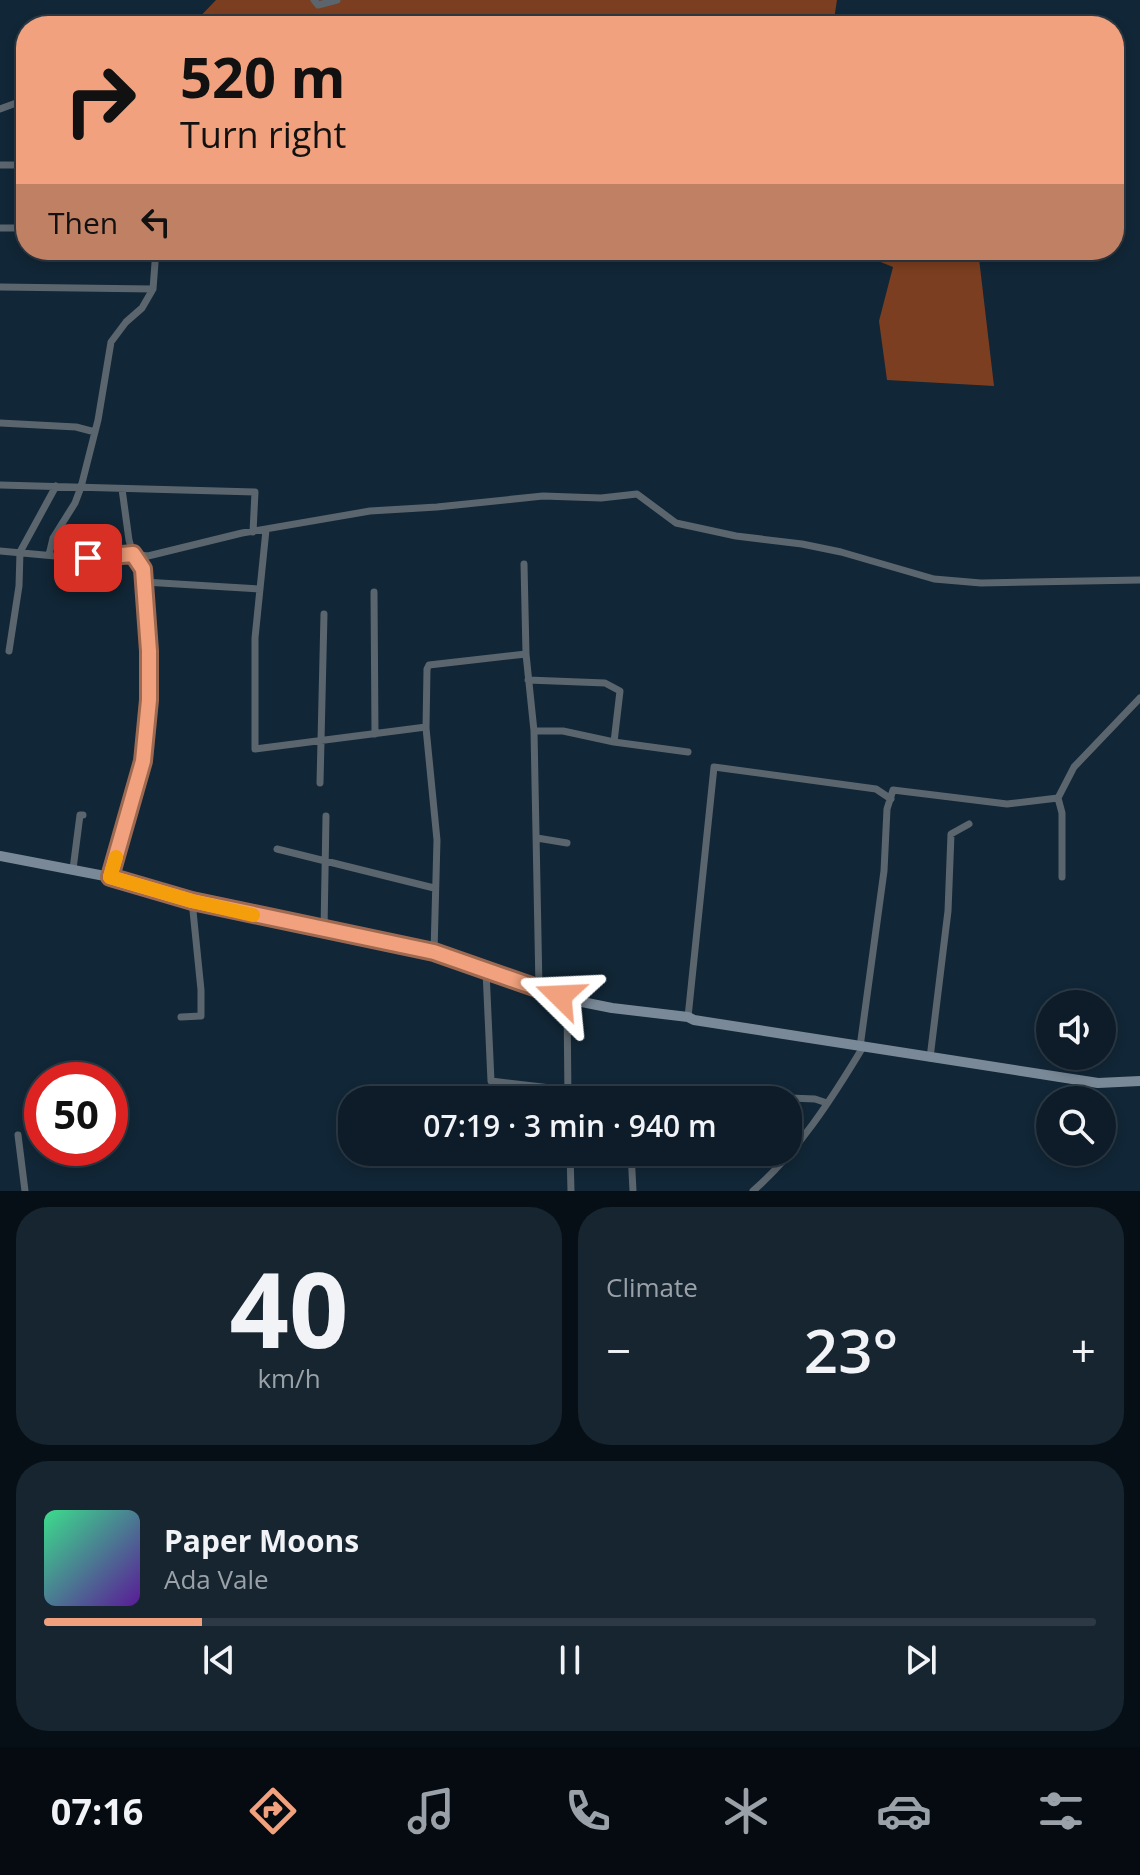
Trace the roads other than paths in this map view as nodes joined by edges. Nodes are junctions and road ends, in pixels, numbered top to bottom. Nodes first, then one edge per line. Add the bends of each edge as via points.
1 (314, 0) edge
2 (337, 0) edge
3 (155, 260) edge
4 (0, 287) edge
5 (153, 289) junction
6 (0, 423) edge
7 (95, 432) junction
8 (0, 485) edge
9 (56, 486) junction
10 (81, 487) junction
11 (122, 489) junction
12 (266, 530) junction
13 (253, 532) junction
14 (0, 551) edge
15 (20, 552) junction
16 (133, 554) junction
17 (49, 555) junction
18 (524, 564) dead end
19 (1140, 580) edge
20 (144, 582) junction
21 (259, 589) junction
22 (374, 592) dead end
23 (324, 614) dead end
24 (9, 651) dead end
25 (526, 654) junction
26 (528, 680) junction
27 (1140, 698) edge
28 (426, 727) junction
29 (534, 731) junction
30 (375, 734) junction
31 (322, 741) junction
32 (614, 742) junction
33 (688, 752) dead end
34 (320, 783) dead end
35 (1058, 798) junction
36 (891, 799) junction
37 (83, 815) dead end
38 (326, 816) dead end
39 (969, 824) dead end
40 (537, 838) junction
41 (567, 843) dead end
42 (277, 849) dead end
43 (0, 856) edge
44 (326, 861) junction
45 (73, 869) junction
46 (110, 877) junction
47 (1062, 877) dead end
48 (434, 888) junction
49 (192, 901) junction
50 (324, 930) junction
51 (434, 952) junction
52 (486, 968) junction
53 (539, 988) junction
54 (567, 999) junction
55 (181, 1017) dead end
56 (688, 1017) junction
57 (861, 1047) junction
58 (930, 1058) junction
59 (1140, 1081) edge
60 (534, 1086) edge
61 (568, 1086) edge
62 (802, 1098) edge
63 (827, 1103) junction
64 (802, 1134) edge
65 (18, 1135) dead end
66 (570, 1166) edge
67 (632, 1166) edge
68 (775, 1166) edge
69 (25, 1191) edge
70 (571, 1191) edge
71 (633, 1191) edge
72 (753, 1191) edge

1 - 2 street via 318,5
3 - 5 street
4 - 5 street
5 - 7 street via 111,342
6 - 7 street
7 - 10 street
8 - 9 street
9 - 10 street
9 - 15 street
10 - 11 street
10 - 17 street
11 - 13 street via 255,492
11 - 16 street
12 - 13 street
12 - 19 street via 370,511 637,494 676,523 841,552 934,579
12 - 21 street
13 - 16 street via 148,556
14 - 15 street
15 - 17 street
15 - 24 street
16 - 17 street
16 - 20 street
18 - 25 street
20 - 21 street
20 - 46 street via 149,683 143,761
21 - 31 street via 255,749
22 - 30 street
23 - 31 street
25 - 26 street
25 - 28 street via 429,665
26 - 29 street
26 - 32 street via 605,683 620,691
27 - 35 street via 1074,767
28 - 30 street
28 - 48 street via 437,840
29 - 32 street
29 - 40 street
30 - 31 street
31 - 34 street
32 - 33 street
35 - 36 street via 1007,804 893,790
35 - 47 street
36 - 56 street via 876,789 714,767
36 - 57 street
37 - 45 street
38 - 44 street
39 - 58 street via 951,834 948,911
40 - 41 street
40 - 53 street
42 - 44 street
43 - 45 main road
44 - 48 street
44 - 50 street
45 - 46 main road
46 - 49 main road
48 - 51 street
49 - 50 main road
49 - 55 street via 201,1016
50 - 51 main road
51 - 52 main road
52 - 53 main road
52 - 60 street via 491,1081
53 - 54 main road
54 - 56 main road
54 - 61 street
56 - 57 main road
57 - 58 main road
57 - 63 street
58 - 59 main road via 1098,1083
62 - 63 street
63 - 64 street
65 - 69 street
66 - 70 street
67 - 71 street
68 - 72 street

